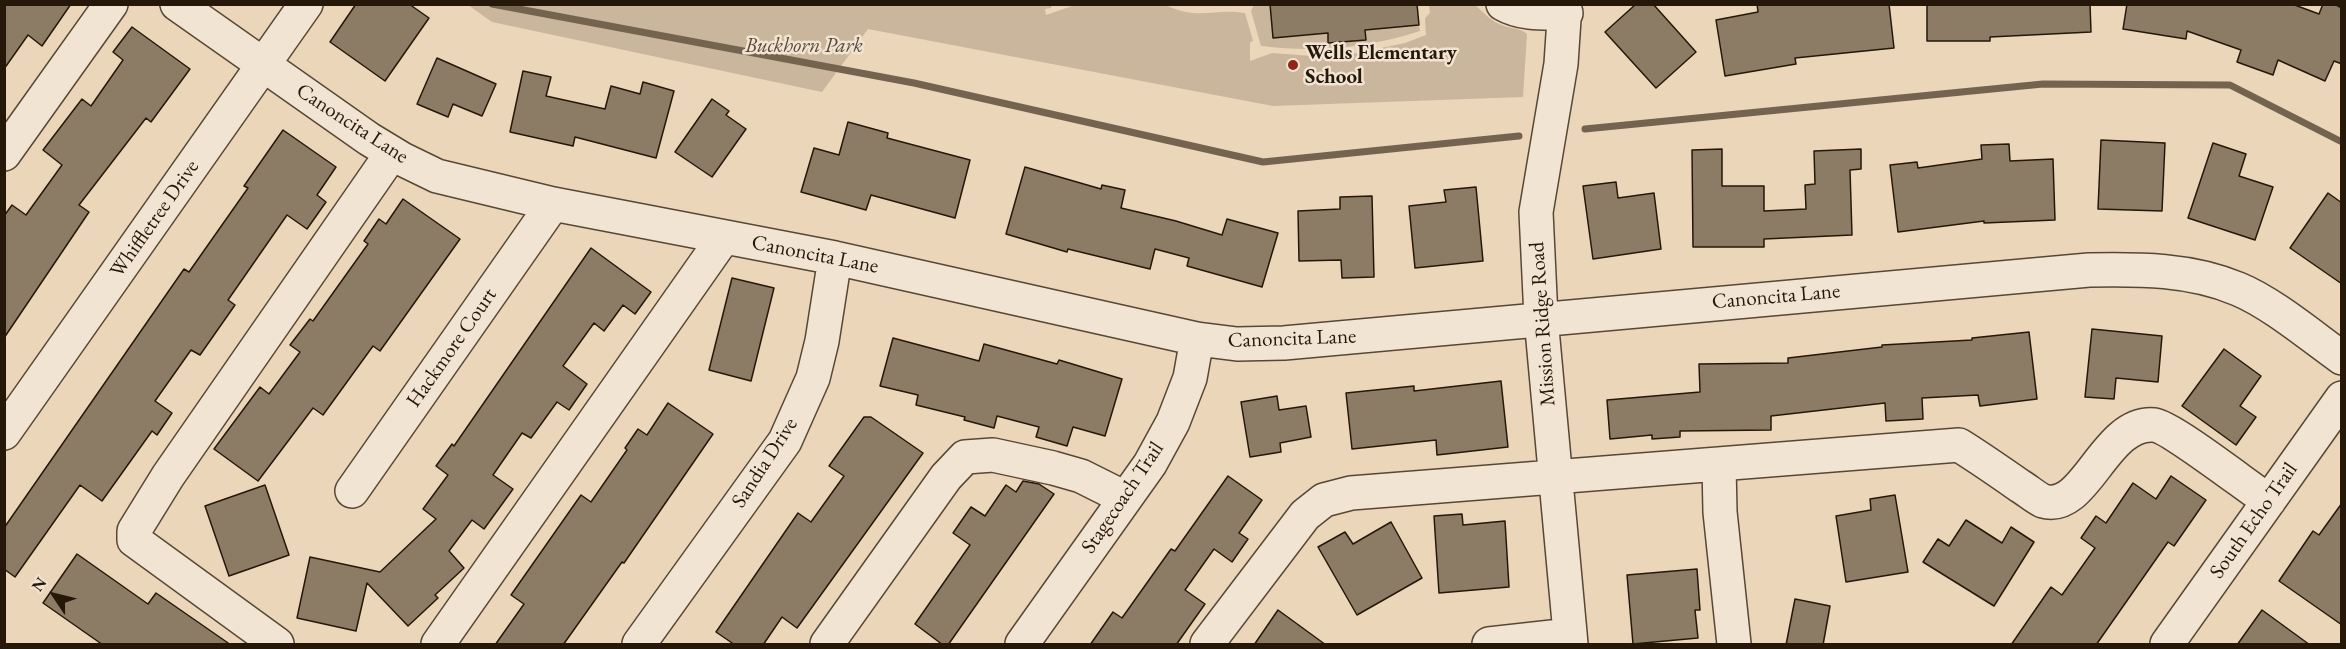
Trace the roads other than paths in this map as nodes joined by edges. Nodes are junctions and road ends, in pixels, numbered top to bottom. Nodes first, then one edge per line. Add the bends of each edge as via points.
1 (111, 4) edge
2 (177, 4) edge
3 (306, 4) edge
4 (1503, 4) edge
5 (1565, 9) edge
6 (264, 65) junction
7 (392, 153) junction
8 (4, 154) edge
9 (553, 204) junction
10 (724, 237) junction
11 (835, 258) junction
12 (1541, 318) junction
13 (1197, 339) junction
14 (2342, 358) edge
15 (2342, 398) edge
16 (4, 433) edge
17 (1719, 465) junction
18 (1556, 478) junction
19 (352, 491) dead end
20 (1125, 498) junction
21 (2269, 501) junction
22 (1570, 640) edge
23 (277, 645) edge
24 (438, 645) edge
25 (639, 645) edge
26 (827, 645) edge
27 (1022, 645) edge
28 (1207, 645) edge
29 (1489, 645) edge
30 (1734, 645) edge
31 (2167, 645) edge

1 - 8 street
2 - 6 street, Canoncita Lane
3 - 6 street, Whiffletree Drive
4 - 5 street via 1539,13
5 - 12 street, Mission Ridge Road via 1561,64 1536,212
6 - 7 street, Canoncita Lane
6 - 16 street, Whiffletree Drive
7 - 9 street, Canoncita Lane via 437,176
7 - 23 street via 174,467 134,531 134,540
9 - 10 street, Canoncita Lane
9 - 19 street, Hackmore Court
10 - 11 street, Canoncita Lane
10 - 24 street
11 - 13 street, Canoncita Lane
11 - 25 street, Sandia Drive via 813,378 785,441
12 - 13 street, Canoncita Lane via 1284,343 1237,344
12 - 14 street, Canoncita Lane via 2089,270 2164,271 2207,278 2240,289
12 - 18 street, Mission Ridge Road
13 - 20 street, Stagecoach Trail via 1190,378 1173,422
15 - 21 street, South Echo Trail
17 - 18 street
17 - 21 street via 1959,445 2044,501 2064,500 2118,438 2136,427 2156,425
17 - 30 street
18 - 22 street, Mission Ridge Road
18 - 28 street via 1351,493 1324,500 1305,515
20 - 26 street via 1081,476 1053,468 993,455 965,457 946,477
20 - 27 street, Stagecoach Trail
21 - 31 street, South Echo Trail
22 - 29 street

